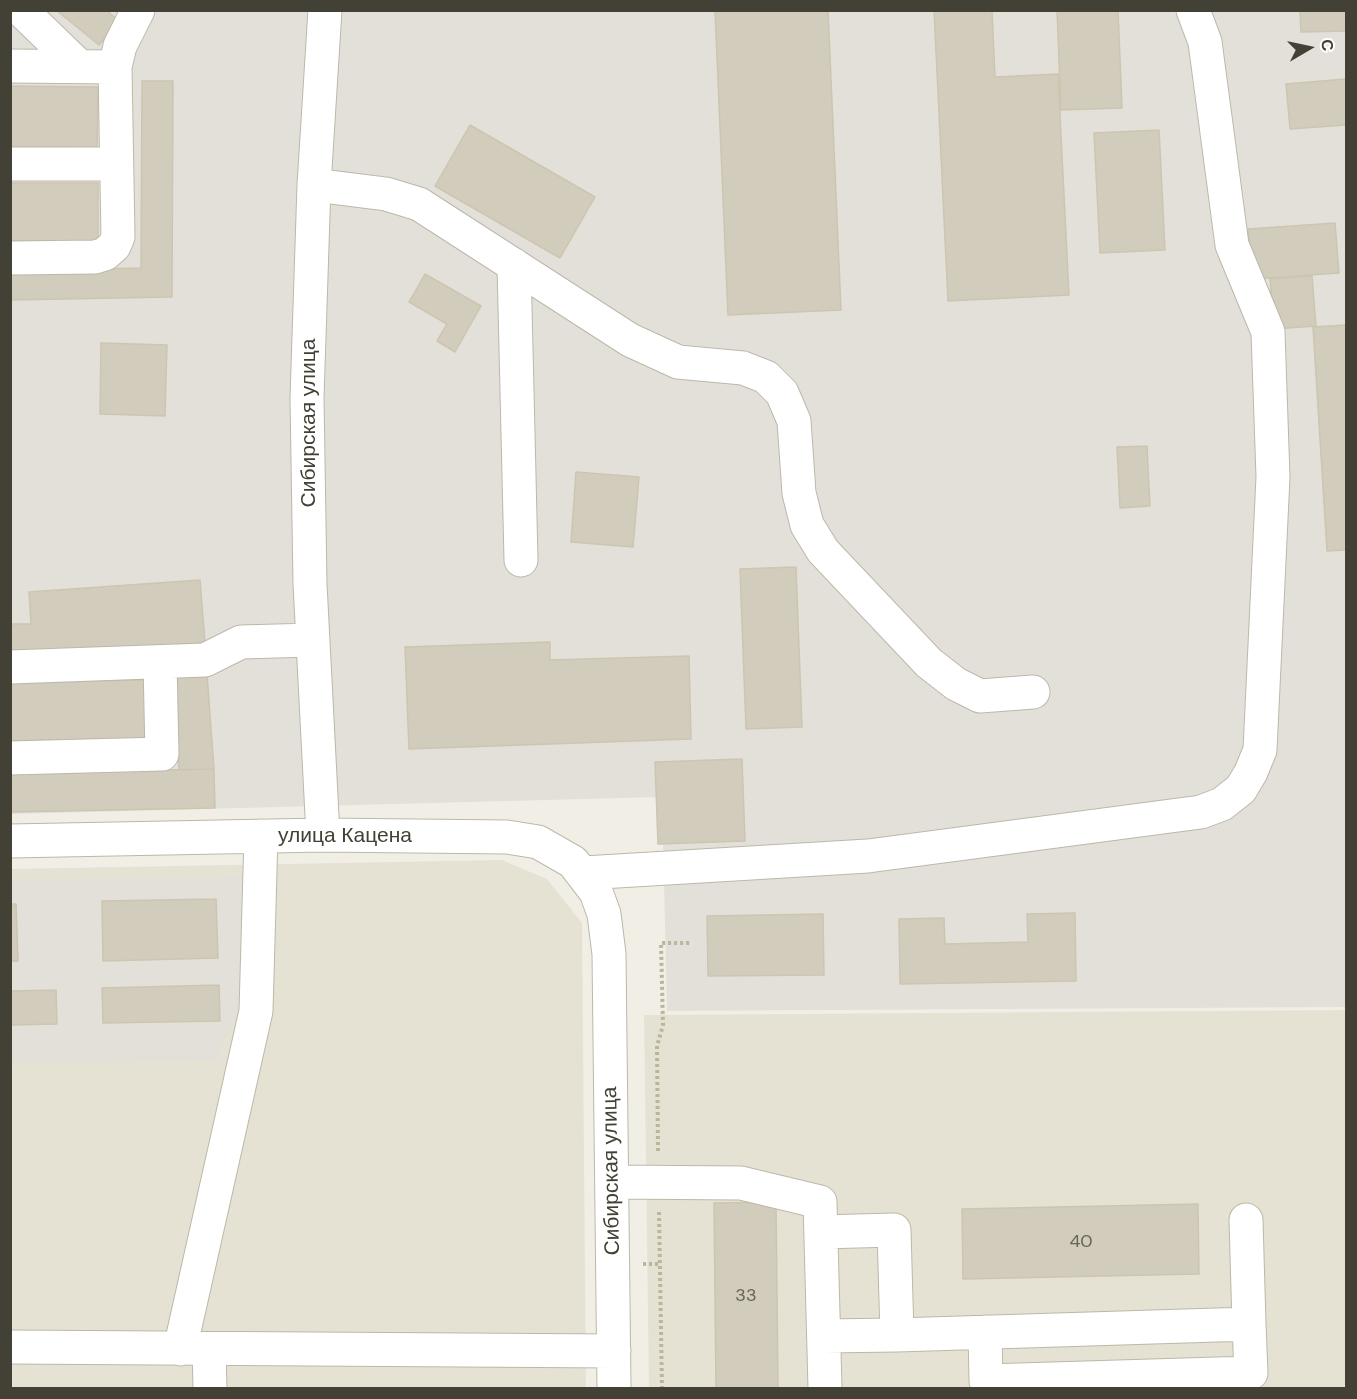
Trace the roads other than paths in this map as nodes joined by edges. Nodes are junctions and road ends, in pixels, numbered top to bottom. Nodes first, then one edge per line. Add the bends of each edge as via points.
1 (21, 10) edge
2 (138, 10) edge
3 (324, 10) edge
4 (1193, 10) edge
5 (10, 66) edge
6 (79, 66) junction
7 (116, 67) junction
8 (10, 164) edge
9 (115, 164) junction
10 (314, 185) junction
11 (10, 258) edge
12 (514, 265) junction
13 (521, 560) dead end
14 (313, 640) junction
15 (160, 662) junction
16 (10, 667) edge
17 (1033, 692) dead end
18 (10, 758) edge
19 (323, 835) junction
20 (261, 836) junction
21 (10, 841) edge
22 (584, 873) junction
23 (609, 954) joint
24 (613, 1182) junction
25 (1246, 1220) dead end
26 (821, 1232) junction
27 (1249, 1324) junction
28 (985, 1332) junction
29 (897, 1335) junction
30 (824, 1336) junction
31 (10, 1347) edge
32 (194, 1349) junction
33 (614, 1351) junction
34 (210, 1389) edge
35 (614, 1389) edge
36 (825, 1389) edge

1 - 6 street
2 - 7 street via 120,46
3 - 10 street, Сибирская улица
4 - 22 street via 1205,42 1232,245 1268,332 1273,477 1260,750 1241,789 1222,804 1201,812 868,856
5 - 6 street
6 - 7 street
7 - 9 street
8 - 9 street
9 - 11 street via 118,237 105,254
10 - 12 street via 386,194 419,204
10 - 14 street, Сибирская улица via 307,398
12 - 13 street
12 - 17 street via 630,340 678,362 743,368 766,377 782,393 794,422 799,493 807,525 823,551 929,663 956,684 980,696
14 - 15 street via 242,642 205,660
14 - 19 street, Сибирская улица
15 - 16 street
15 - 18 street via 162,754
19 - 20 street, улица Кацена
19 - 22 street, улица Кацена via 507,837 538,842 557,851
20 - 21 street, улица Кацена
20 - 32 street via 256,1011
22 - 23 street, улица Кацена via 604,915
23 - 24 street, Сибирская улица
24 - 26 street via 761,1186 820,1202
24 - 33 street, Сибирская улица
25 - 27 street
26 - 29 street via 894,1230
26 - 30 street
27 - 28 street
27 - 28 street via 1251,1373 986,1382
28 - 29 street
29 - 30 street
30 - 36 street
31 - 32 street
32 - 33 street
32 - 34 street
33 - 35 street, Сибирская улица

